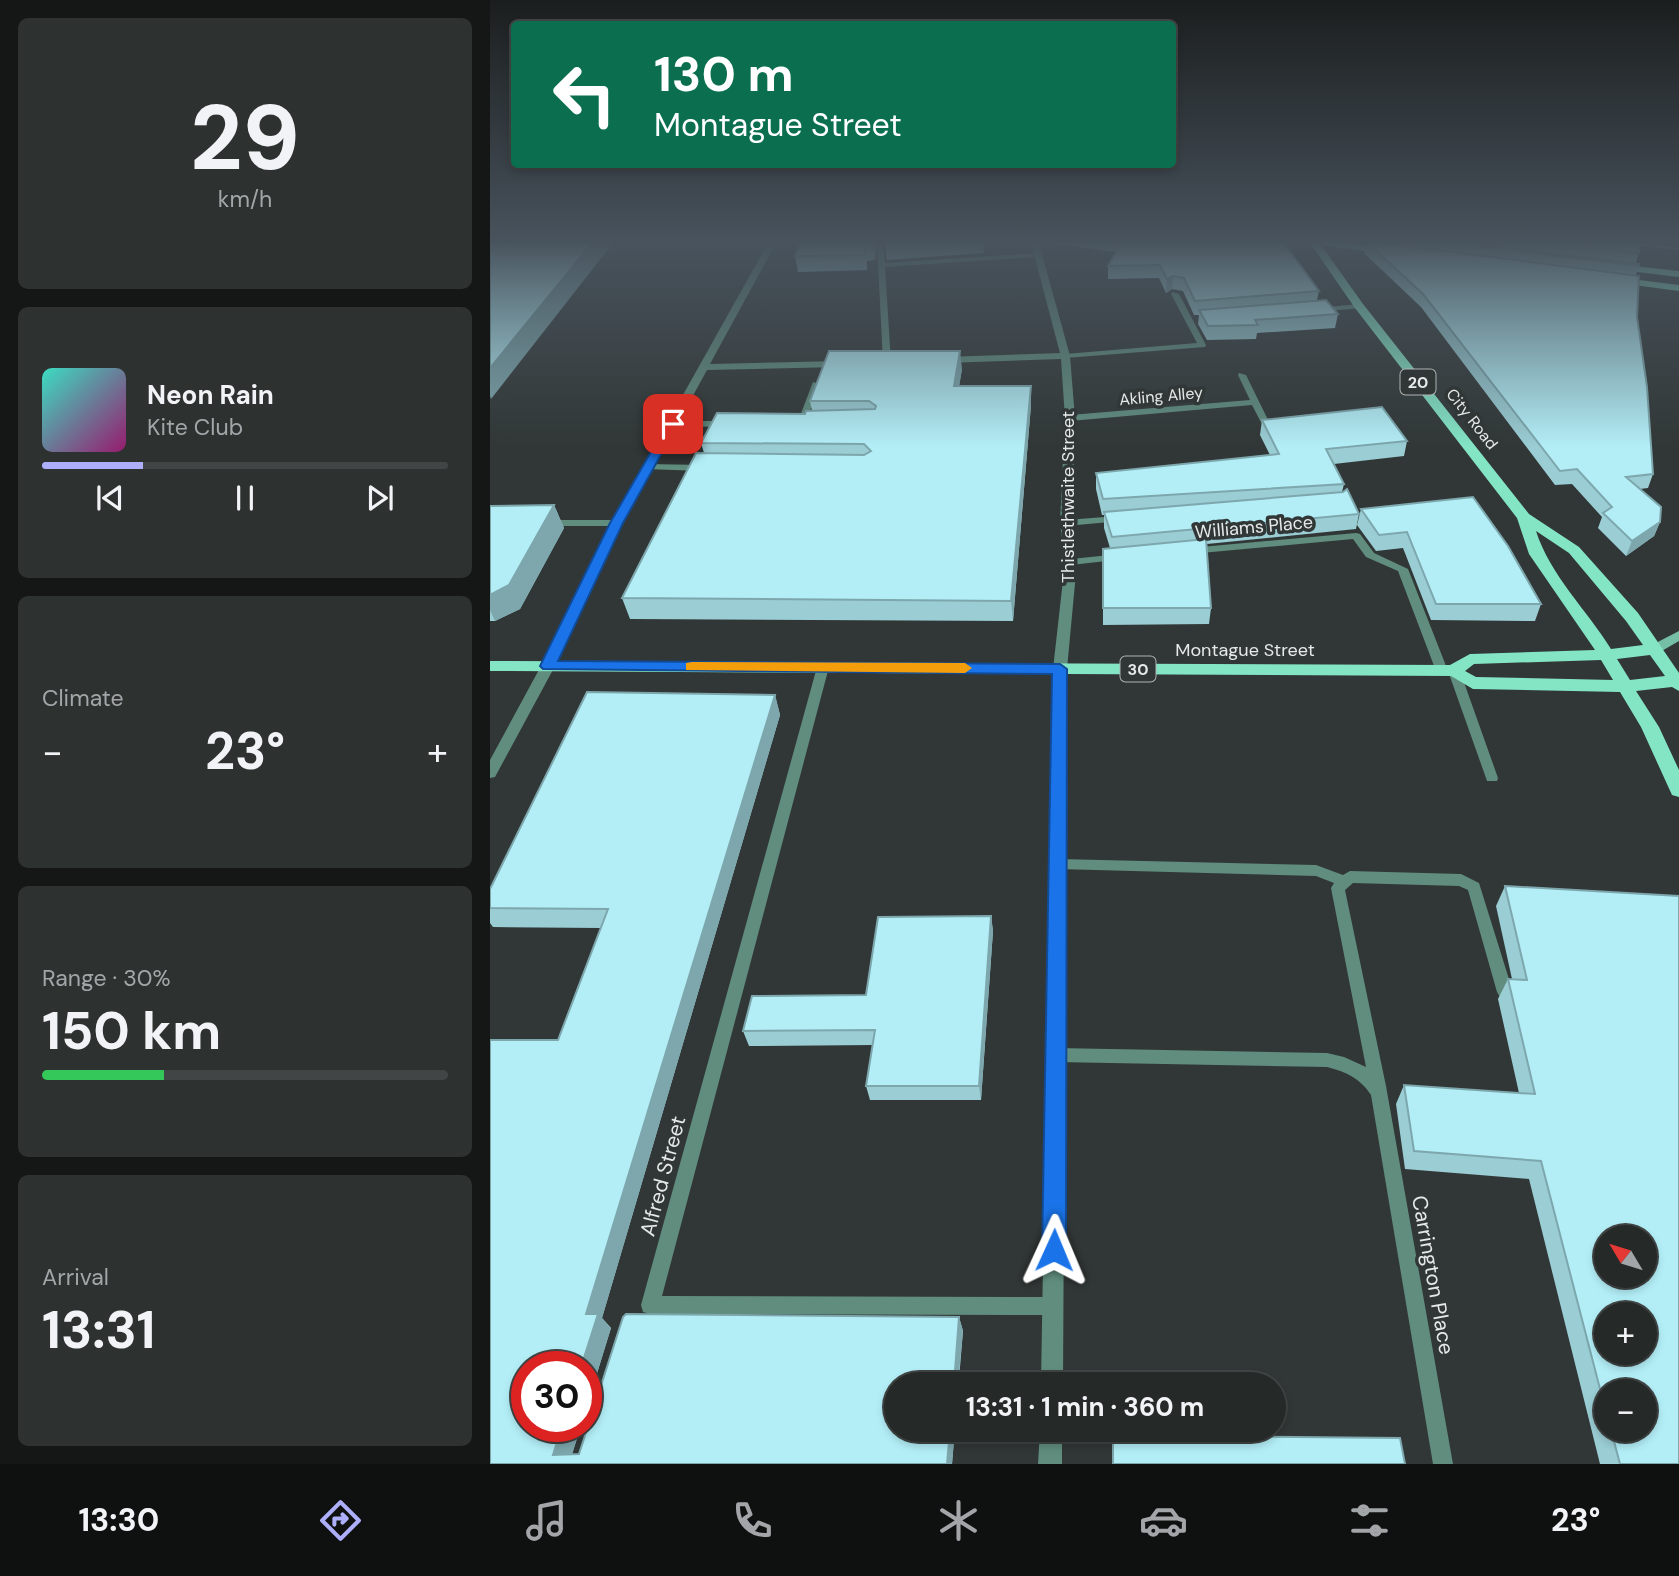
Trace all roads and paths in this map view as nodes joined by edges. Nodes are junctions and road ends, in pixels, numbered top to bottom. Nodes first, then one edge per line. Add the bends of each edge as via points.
1 (735, 311) edge
2 (884, 311) edge
3 (1053, 311) edge
4 (1184, 311) edge
5 (1363, 311) edge
6 (1202, 319) edge
7 (1189, 320) junction
8 (1065, 356) junction
9 (926, 360) edge
10 (900, 361) edge
11 (874, 362) edge
12 (887, 362) junction
13 (849, 363) edge
14 (824, 364) junction
15 (704, 367) junction
16 (1242, 375) dead end
17 (1255, 402) junction
18 (1070, 418) junction
19 (673, 424) junction
20 (738, 424) edge
21 (789, 424) edge
22 (801, 424) junction
23 (813, 425) edge
24 (1267, 426) edge
25 (648, 467) junction
26 (719, 468) edge
27 (1524, 517) junction
28 (1126, 519) edge
29 (527, 523) edge
30 (617, 523) junction
31 (1066, 523) junction
32 (1180, 552) edge
33 (1126, 557) edge
34 (1071, 562) junction
35 (1679, 635) edge
36 (1655, 649) junction
37 (1605, 655) junction
38 (490, 666) edge
39 (548, 666) junction
40 (823, 667) junction
41 (1060, 669) junction
42 (1448, 671) junction
43 (1678, 682) edge
44 (1625, 686) junction
45 (490, 773) edge
46 (1492, 778) dead end
47 (1679, 790) edge
48 (1058, 864) junction
49 (1345, 881) junction
50 (1505, 992) edge
51 (1056, 1055) junction
52 (1379, 1093) junction
53 (650, 1305) junction
54 (1054, 1306) junction
55 (633, 1317) edge
56 (1052, 1372) edge
57 (1051, 1442) edge
58 (1050, 1464) edge
59 (1443, 1464) edge

1 - 15 street
2 - 12 lane
3 - 8 street, Thistlethwaite Street
4 - 7 lane
5 - 27 main road, City Road / 20
6 - 7 lane
7 - 8 lane via 1202,345
8 - 9 street
8 - 18 street, Thistlethwaite Street
10 - 12 street
11 - 12 street
13 - 14 street
14 - 15 street
14 - 22 lane
15 - 19 street
16 - 17 lane
17 - 18 lane, Akling Alley
17 - 24 lane
18 - 31 street, Thistlethwaite Street
19 - 20 lane
19 - 25 street
21 - 22 lane
22 - 23 lane
25 - 26 lane
25 - 30 street
27 - 36 main road, City Road / 20 via 1574,550
27 - 37 main road, City Road / 20 via 1536,554
28 - 31 lane
29 - 30 street
30 - 39 street
31 - 34 street, Thistlethwaite Street
32 - 42 lane, Williams Place via 1356,536 1370,555 1403,569
33 - 34 lane
34 - 41 street, Thistlethwaite Street
35 - 36 street
36 - 37 main road, Montague Street / 30
36 - 43 main road, City Road / 20
37 - 42 main road, Montague Street / 30 via 1470,659
37 - 44 main road, City Road
38 - 39 main road, Montague Street / 30
39 - 40 main road, Montague Street / 30
39 - 45 street
40 - 41 main road, Montague Street / 30
40 - 53 lane, Alfred Street
41 - 42 main road, Montague Street / 30
41 - 48 street, Thistlethwaite Street
42 - 44 main road, Montague Street / 30 via 1473,683
42 - 46 lane
43 - 44 main road, Montague Street
44 - 47 main road, City Road
48 - 49 lane via 1316,871
48 - 51 street, Thistlethwaite Street
49 - 50 lane via 1350,877 1461,880 1474,887
49 - 52 lane, Carrington Place via 1338,888
51 - 52 lane via 1327,1060 1348,1064 1369,1076
51 - 54 street, Thistlethwaite Street
52 - 59 lane, Carrington Place
53 - 54 lane
53 - 55 lane
54 - 56 street, Thistlethwaite Street
57 - 58 street

